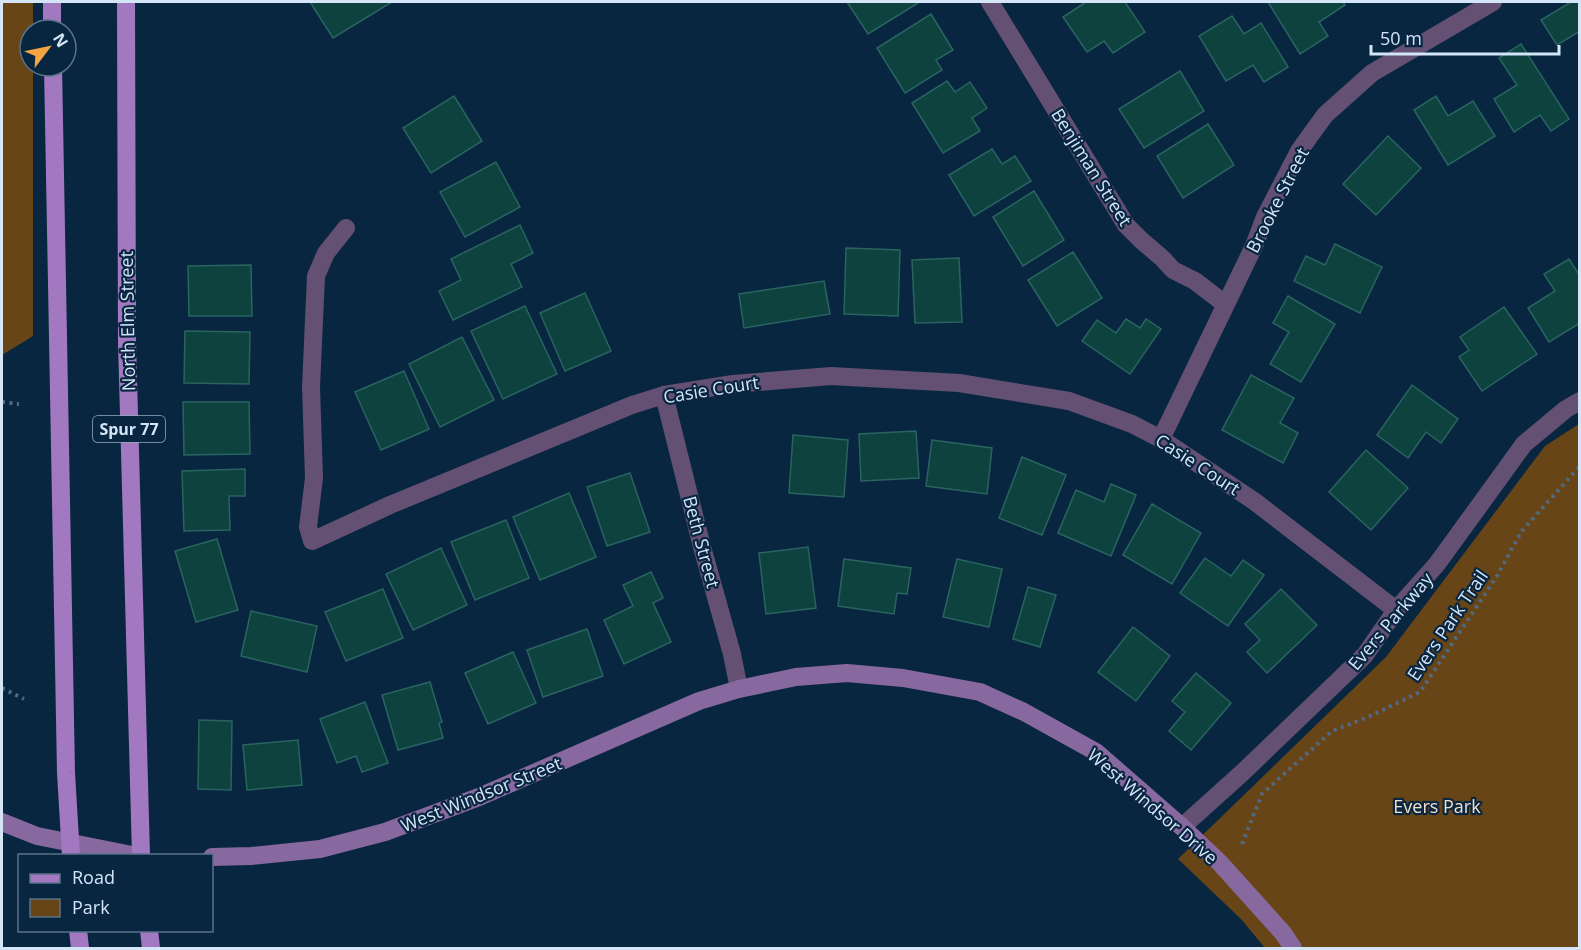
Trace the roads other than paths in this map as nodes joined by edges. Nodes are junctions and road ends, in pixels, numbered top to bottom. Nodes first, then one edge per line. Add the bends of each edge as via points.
1 (52, 2) edge
2 (126, 2) edge
3 (990, 2) edge
4 (1493, 2) edge
5 (52, 18) edge
6 (53, 78) edge
7 (346, 228) dead end
8 (1225, 304) junction
9 (664, 395) junction
10 (1580, 401) edge
11 (1161, 439) junction
12 (1396, 610) junction
13 (739, 688) junction
14 (2, 822) edge
15 (1182, 827) junction
16 (70, 849) edge
17 (128, 854) edge
18 (139, 854) edge
19 (213, 857) edge
20 (78, 932) edge
21 (149, 932) edge
22 (80, 948) edge
23 (151, 948) edge
24 (1293, 948) edge

1 - 5 main road
2 - 18 main road, North Elm Street / Spur 77 via 127,341
3 - 8 street, Benjiman Street via 1126,225 1173,270 1196,281
4 - 8 street, Brooke Street via 1372,74 1325,115 1299,151
6 - 16 main road
7 - 9 street, Casie Court via 326,253 316,276 311,387 314,478 308,527 312,540 621,409
8 - 11 street, Brooke Street
9 - 11 street, Casie Court via 733,384 831,376 959,383 1069,401
9 - 13 street, Beth Street
10 - 12 street, Evers Parkway via 1524,444 1437,564
11 - 12 street, Casie Court via 1254,501
12 - 15 street, Evers Parkway via 1365,655
13 - 15 street, West Windsor Drive via 796,677 847,673 980,692 1096,752
13 - 19 street, West Windsor Street via 699,701 479,797 385,832 320,849
14 - 16 street
15 - 24 street, West Windsor Drive via 1219,862
16 - 17 street
20 - 22 main road
21 - 23 main road

